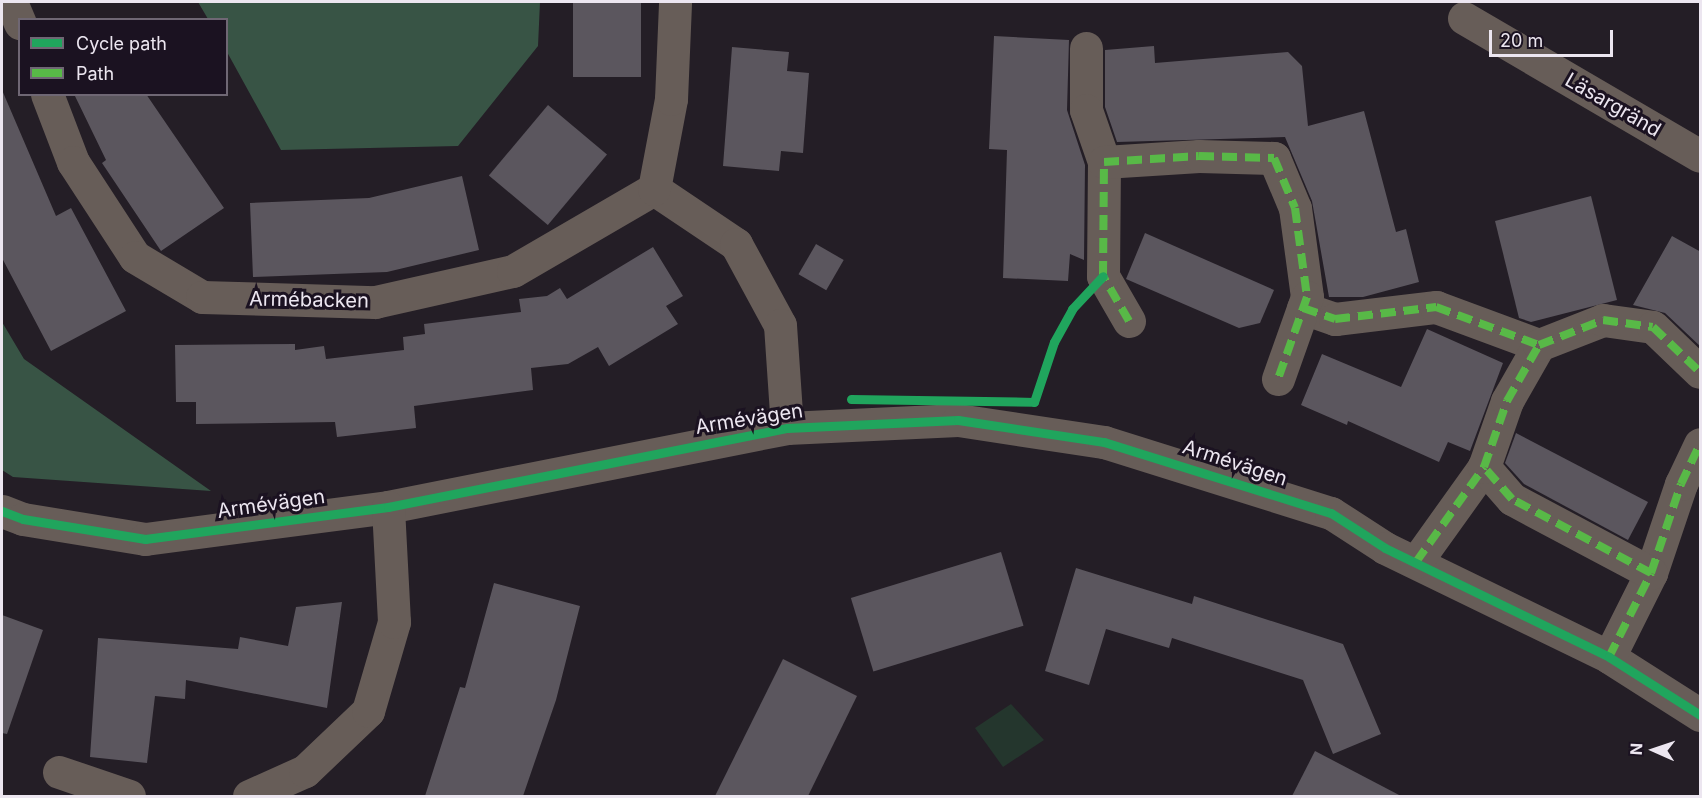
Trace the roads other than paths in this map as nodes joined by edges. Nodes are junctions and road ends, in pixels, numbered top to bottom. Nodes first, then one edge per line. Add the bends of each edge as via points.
1 (11, 2) edge
2 (675, 2) edge
3 (18, 18) edge
4 (1464, 18) dead end
5 (1086, 48) dead end
6 (48, 96) edge
7 (1701, 156) edge
8 (1104, 162) junction
9 (654, 189) junction
10 (1303, 308) junction
11 (1129, 321) dead end
12 (1539, 345) junction
13 (1701, 372) edge
14 (1278, 379) dead end
15 (787, 428) junction
16 (1701, 444) edge
17 (1484, 467) junction
18 (388, 507) junction
19 (2, 511) edge
20 (1416, 562) junction
21 (1651, 573) junction
22 (1609, 657) junction
23 (1701, 715) edge
24 (58, 772) dead end
25 (129, 796) edge
26 (249, 796) edge

1 - 3 street
2 - 9 street via 671,99
4 - 7 street, Läsargränd
5 - 8 street via 1086,110
6 - 9 street, Armébacken via 72,162 135,257 202,297 375,302 513,271
8 - 10 street via 1199,156 1274,158 1295,208 1307,297
8 - 11 street via 1103,276
9 - 15 street via 736,244 780,325
10 - 12 street via 1335,319 1436,307
10 - 14 street
12 - 13 street via 1603,320 1653,327
12 - 17 street via 1507,401
15 - 18 street, Armévägen
15 - 20 street, Armévägen via 958,420 1104,442 1331,513 1385,548
16 - 21 street via 1680,484
17 - 20 street
17 - 21 street via 1512,499
18 - 19 street, Armévägen via 145,539 23,519
18 - 26 street via 394,622 368,711 305,771
20 - 22 street, Armévägen
21 - 22 street
22 - 23 street, Armévägen
24 - 25 street

